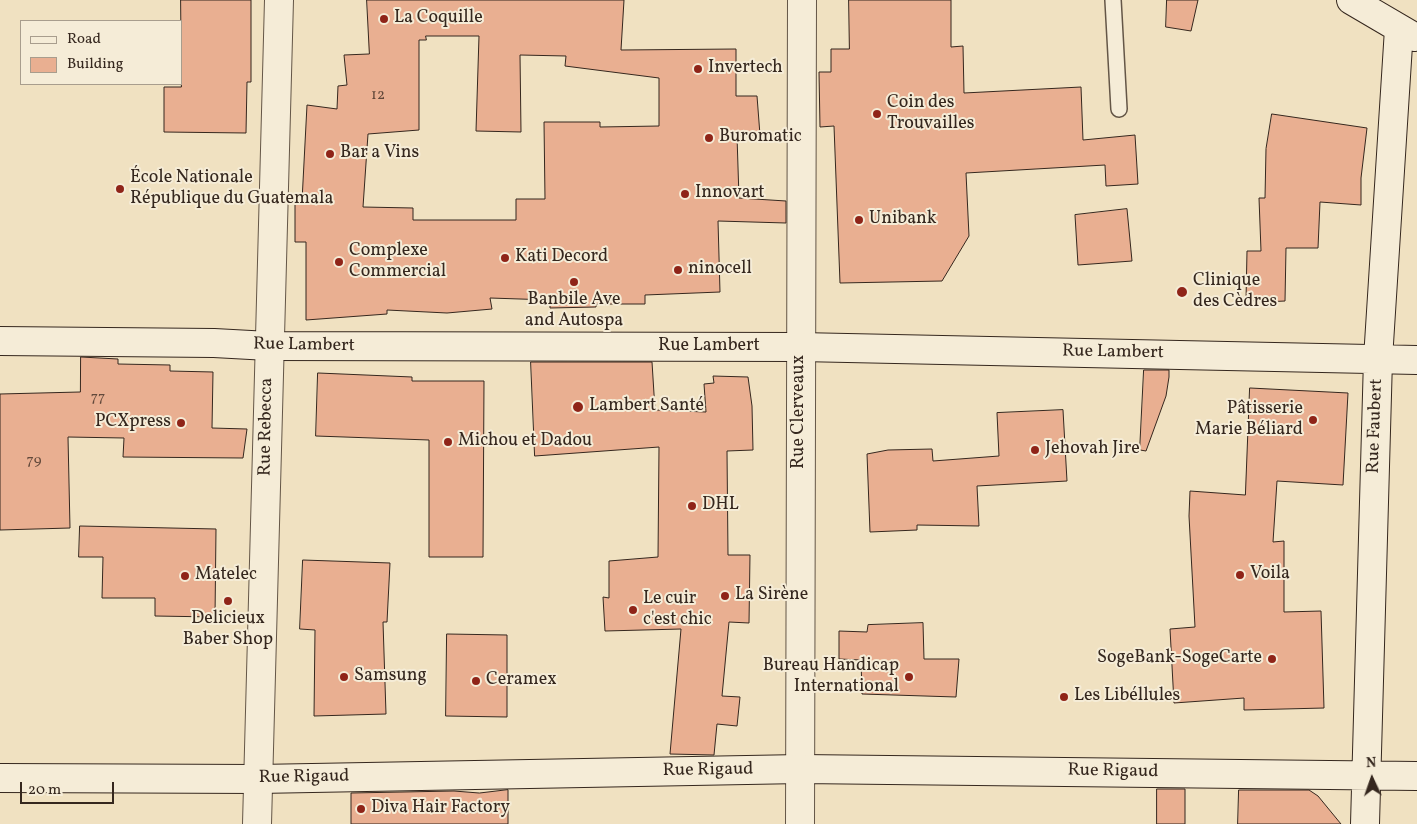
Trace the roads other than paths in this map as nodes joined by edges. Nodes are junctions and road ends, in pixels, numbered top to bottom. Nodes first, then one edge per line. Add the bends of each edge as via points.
1 (279, 0) edge
2 (802, 0) edge
3 (1113, 0) edge
4 (1351, 0) edge
5 (1408, 34) edge
6 (1119, 109) dead end
7 (0, 341) edge
8 (269, 346) junction
9 (800, 347) junction
10 (1378, 359) junction
11 (1417, 360) edge
12 (802, 769) junction
13 (1366, 775) junction
14 (1417, 776) edge
15 (0, 778) edge
16 (258, 779) junction
17 (257, 824) edge
18 (800, 824) edge
19 (1364, 824) edge

1 - 8 street, Rue Rebecca
2 - 9 street, Rue Clerveaux
3 - 6 lane
4 - 5 street
5 - 10 street, Rue Faubert
7 - 8 street, Rue Lambert
8 - 9 street, Rue Lambert
8 - 16 street, Rue Rebecca
9 - 10 street, Rue Lambert
9 - 12 street, Rue Clerveaux
10 - 11 street, Rue Lambert
10 - 13 street, Rue Faubert
12 - 13 street, Rue Rigaud
12 - 16 street, Rue Rigaud
12 - 18 street, Rue Clerveaux
13 - 14 street, Rue Rigaud
13 - 19 street, Rue Faubert
15 - 16 street, Rue Rigaud
16 - 17 street, Rue Rebecca

